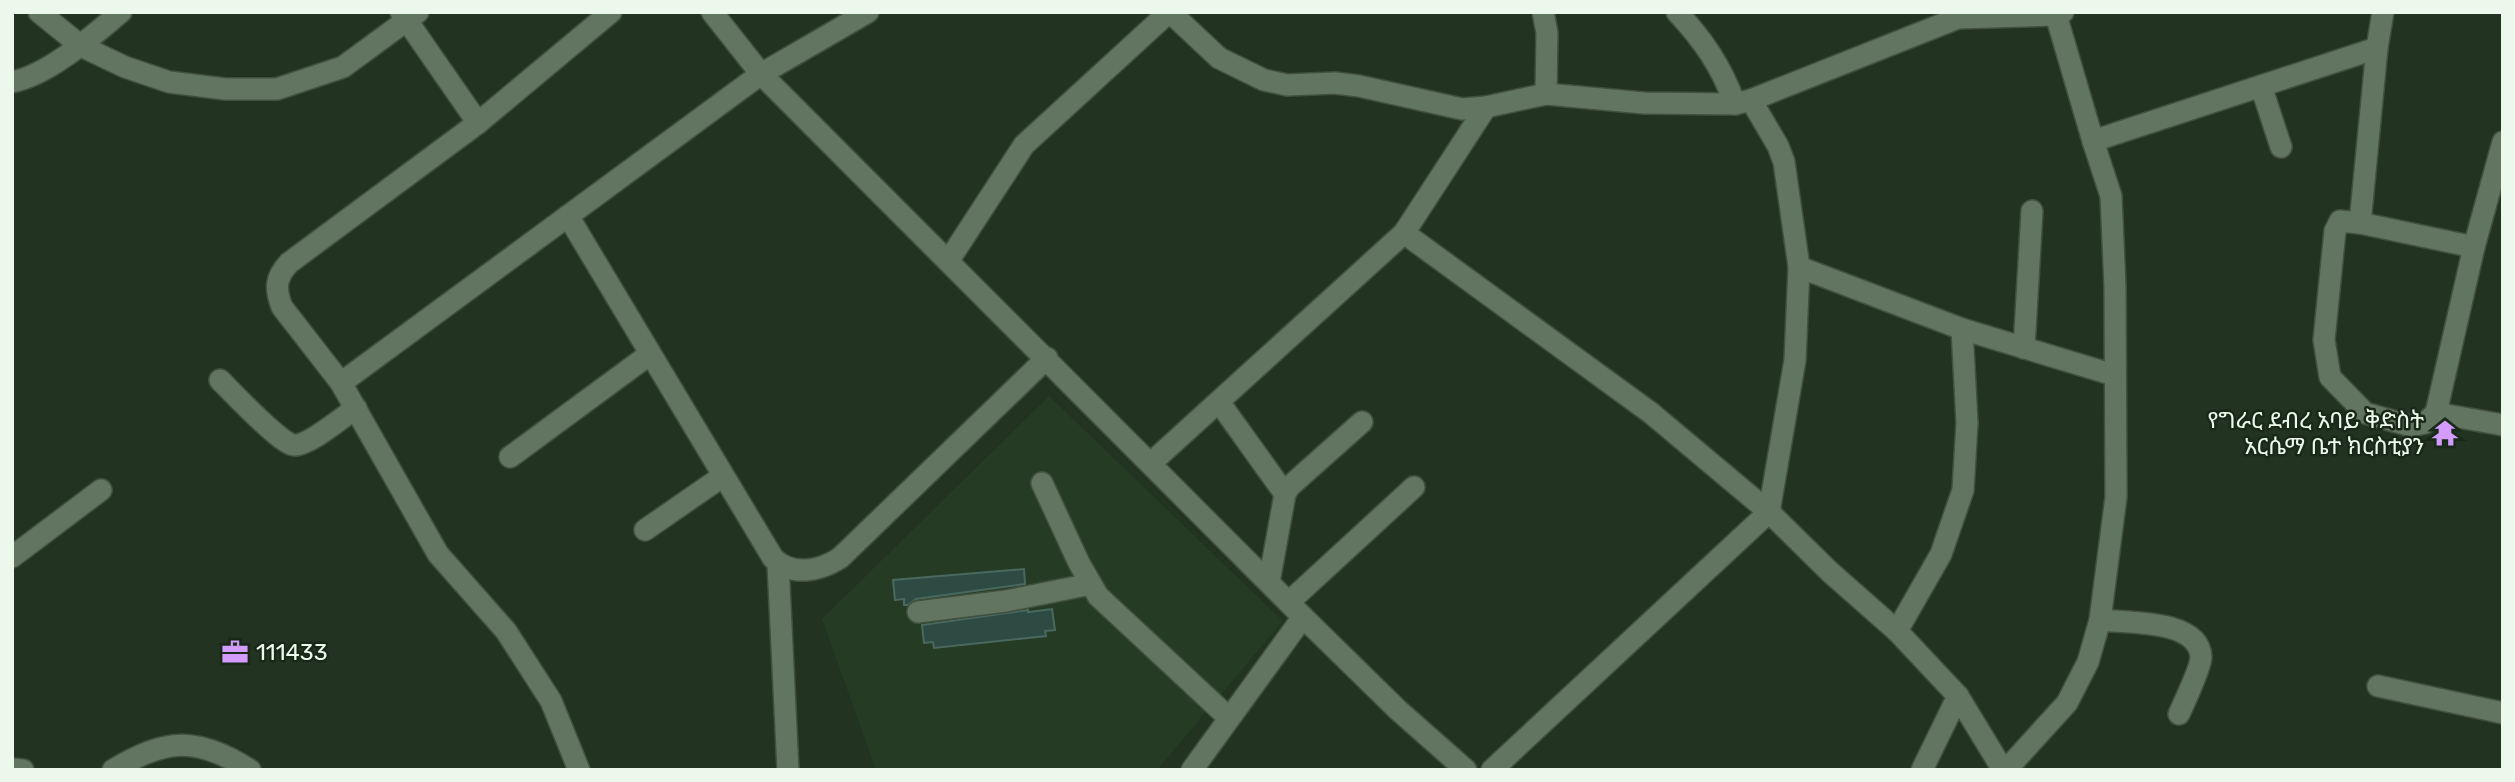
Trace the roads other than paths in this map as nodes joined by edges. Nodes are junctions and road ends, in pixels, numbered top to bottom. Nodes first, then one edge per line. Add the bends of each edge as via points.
1 (39, 12) edge
2 (121, 12) edge
3 (611, 12) edge
4 (712, 12) edge
5 (868, 12) edge
6 (1169, 12) edge
7 (1543, 12) edge
8 (1677, 12) edge
9 (2383, 12) edge
10 (2060, 14) edge
11 (408, 15) edge
12 (1956, 15) edge
13 (81, 46) junction
14 (2377, 48) junction
15 (761, 74) junction
16 (12, 82) edge
17 (2261, 86) junction
18 (1546, 94) junction
19 (1743, 102) junction
20 (1486, 107) junction
21 (478, 123) junction
22 (2093, 141) junction
23 (2503, 142) edge
24 (2281, 147) dead end
25 (2032, 211) dead end
26 (568, 216) junction
27 (2360, 223) junction
28 (1404, 233) junction
29 (2474, 247) junction
30 (949, 260) junction
31 (1799, 267) junction
32 (1962, 329) junction
33 (2024, 348) junction
34 (650, 354) junction
35 (1047, 358) junction
36 (2114, 375) junction
37 (220, 380) dead end
38 (341, 383) junction
39 (1219, 402) junction
40 (355, 408) junction
41 (2436, 413) junction
42 (1362, 422) dead end
43 (2503, 425) edge
44 (510, 457) dead end
45 (1152, 463) junction
46 (723, 476) junction
47 (1042, 483) dead end
48 (1414, 487) dead end
49 (102, 490) dead end
50 (1285, 494) junction
51 (1769, 512) junction
52 (645, 530) dead end
53 (12, 557) edge
54 (778, 564) junction
55 (1269, 582) junction
56 (1091, 584) junction
57 (1296, 609) junction
58 (918, 612) dead end
59 (2100, 620) junction
60 (1897, 631) junction
61 (2378, 686) dead end
62 (1958, 696) junction
63 (2503, 713) edge
64 (2179, 714) dead end
65 (1229, 718) junction
66 (788, 763) edge
67 (12, 769) edge
68 (23, 770) edge
69 (113, 770) edge
70 (250, 770) edge
71 (579, 770) edge
72 (768, 770) edge
73 (1192, 770) edge
74 (1466, 770) edge
75 (1492, 770) edge
76 (1922, 770) edge
77 (2005, 770) edge

1 - 13 street
2 - 13 street
3 - 21 street
4 - 15 street
5 - 15 street
6 - 20 street via 1219,58 1264,80 1287,85 1335,83 1462,109
6 - 30 street via 1024,145
7 - 18 street
8 - 19 street via 1699,36
9 - 14 street
10 - 12 street
10 - 22 street
11 - 13 street via 343,67 277,89 169,82
11 - 21 street
12 - 19 street
13 - 16 street via 30,77
14 - 17 street
14 - 27 street
15 - 26 street
15 - 30 street
17 - 22 street
17 - 24 street
18 - 19 street via 1644,103
18 - 20 street
19 - 31 street via 1778,146 1784,162
20 - 28 street
21 - 38 street via 279,273 276,293 282,307
22 - 36 street via 2111,196
23 - 29 street
25 - 33 street
26 - 34 street
26 - 38 street
27 - 29 street
27 - 41 street via 2336,225 2324,341 2330,377 2365,414 2411,426 2425,423
28 - 39 street
28 - 51 street via 1651,413
29 - 41 street
30 - 35 street
31 - 32 street
31 - 51 street via 1795,360
32 - 33 street
32 - 60 street via 1967,423 1963,490 1941,554
33 - 36 street
34 - 44 street
34 - 46 street
35 - 45 street
35 - 54 street via 840,558 814,570
36 - 59 street via 2116,496
37 - 40 street via 293,446
38 - 40 street
39 - 45 street
39 - 50 street
40 - 71 street via 438,554 506,631 551,701
41 - 43 street
42 - 50 street
45 - 55 street
46 - 52 street
46 - 54 street
47 - 56 street
48 - 57 street
49 - 53 street
50 - 55 street
51 - 60 street
51 - 75 street
54 - 66 street
55 - 57 street
56 - 58 street
56 - 65 street via 1098,596
57 - 65 street
57 - 74 street
59 - 64 street via 2176,628 2197,643 2201,659
59 - 77 street via 2088,662 2067,703
60 - 62 street
61 - 63 street
62 - 76 street
62 - 77 street
65 - 73 street
66 - 72 street
67 - 68 street
69 - 70 street via 164,746 195,745 226,754

